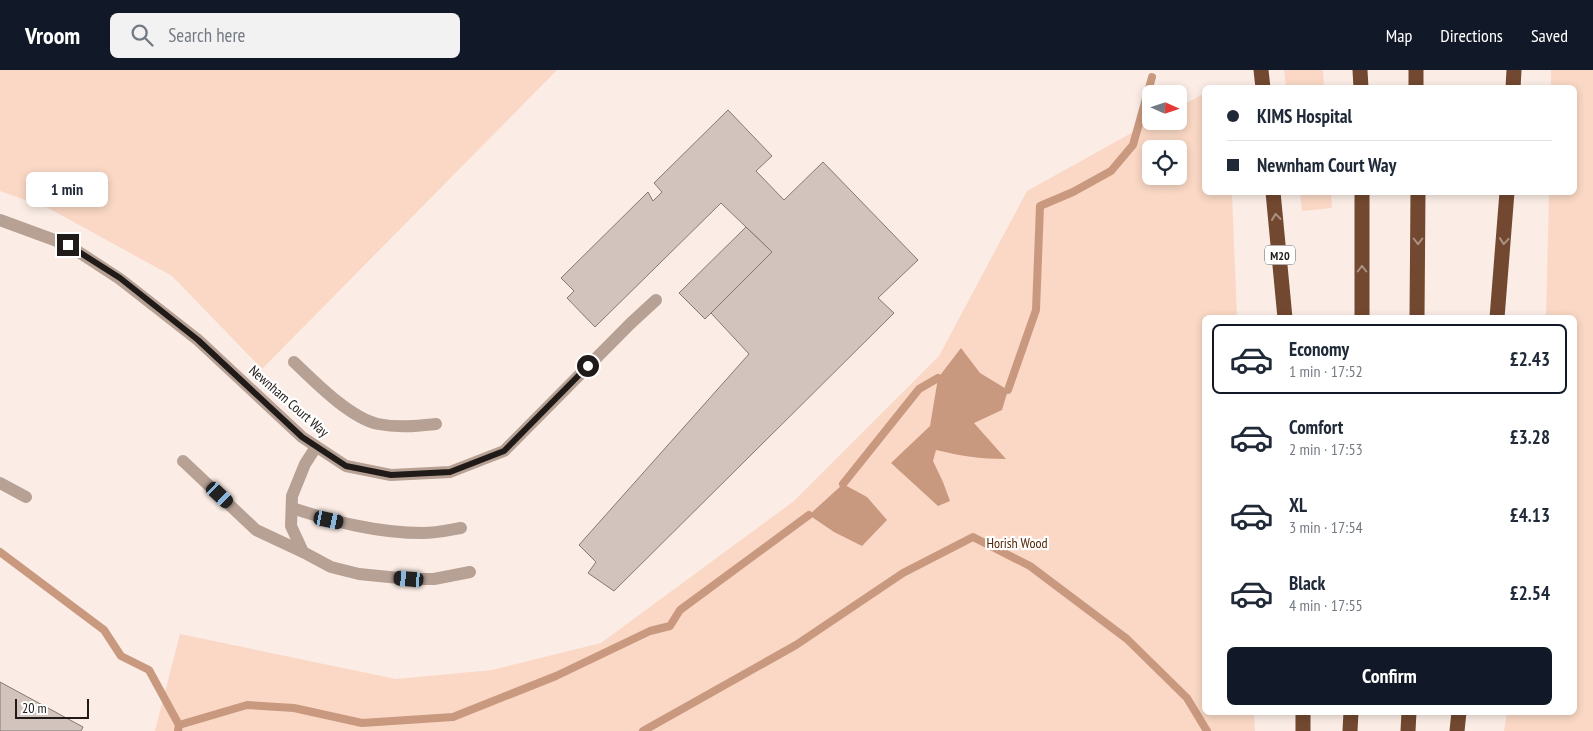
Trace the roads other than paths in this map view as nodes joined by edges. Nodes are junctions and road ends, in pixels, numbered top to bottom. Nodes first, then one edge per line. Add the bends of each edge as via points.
1 (1261, 70) edge
2 (1360, 70) edge
3 (1416, 70) edge
4 (1514, 70) edge
5 (1263, 85) edge
6 (1361, 85) edge
7 (1416, 85) edge
8 (1513, 85) edge
9 (1274, 195) edge
10 (1362, 195) edge
11 (1418, 195) edge
12 (1507, 195) edge
13 (0, 220) edge
14 (656, 300) dead end
15 (1285, 315) edge
16 (1362, 315) edge
17 (1418, 315) edge
18 (1497, 315) edge
19 (294, 362) dead end
20 (436, 424) dead end
21 (316, 447) junction
22 (183, 461) dead end
23 (0, 483) edge
24 (26, 497) dead end
25 (292, 508) junction
26 (461, 528) dead end
27 (303, 552) junction
28 (470, 572) dead end
29 (1303, 715) edge
30 (1351, 715) edge
31 (1409, 715) edge
32 (1459, 715) edge
33 (1303, 731) edge
34 (1350, 731) edge
35 (1408, 731) edge
36 (1458, 731) edge

1 - 5 highway
2 - 6 highway
3 - 7 highway
4 - 8 highway
15 -> 9 highway, M20
16 -> 10 highway
11 -> 17 highway
12 -> 18 highway
13 - 21 lane, Newnham Court Way via 68,245 120,278 198,340
14 - 21 lane, Newnham Court Way via 504,451 450,472 391,475 346,466
19 - 20 lane via 351,411 376,424 406,427
21 - 25 lane via 292,496
22 - 27 lane via 256,530
23 - 24 lane
25 - 26 lane via 372,529 426,533
25 - 27 lane via 292,526
27 - 28 lane via 331,567 359,574 409,579
29 - 33 highway
30 - 34 highway
31 - 35 highway
32 - 36 highway

